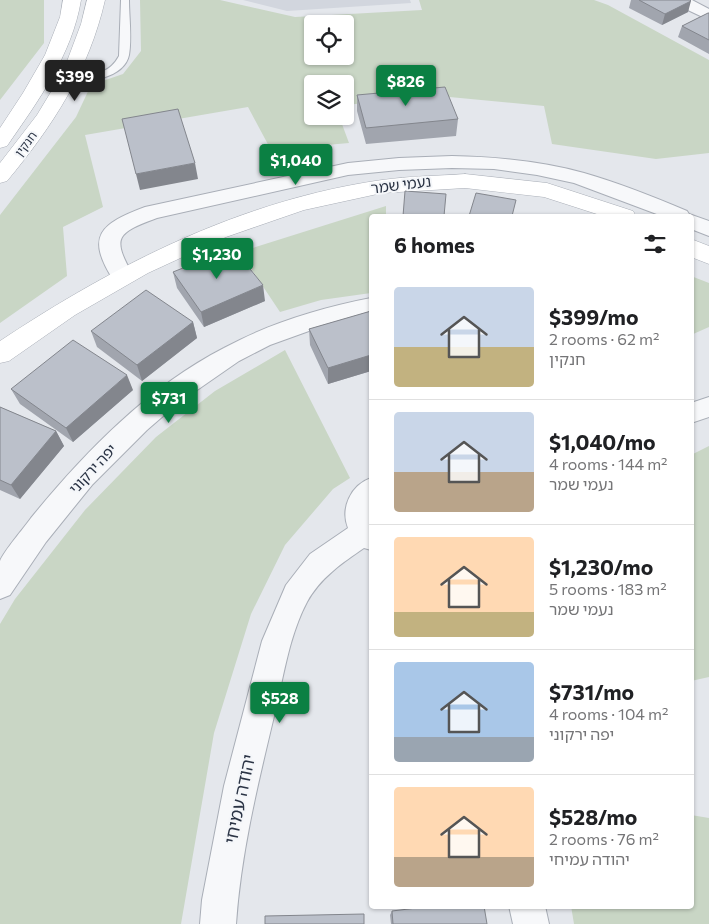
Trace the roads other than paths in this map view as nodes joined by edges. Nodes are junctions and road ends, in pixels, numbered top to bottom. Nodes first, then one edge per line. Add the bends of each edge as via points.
1 (72, 0) edge
2 (96, 0) edge
3 (125, 0) edge
4 (679, 0) edge
5 (709, 14) edge
6 (68, 78) junction
7 (0, 142) edge
8 (0, 176) edge
9 (620, 214) edge
10 (675, 214) edge
11 (694, 222) edge
12 (709, 229) edge
13 (694, 248) edge
14 (709, 256) edge
15 (122, 275) junction
16 (369, 307) edge
17 (0, 354) edge
18 (709, 407) edge
19 (694, 412) edge
20 (369, 491) edge
21 (368, 535) edge
22 (0, 586) edge
23 (528, 909) edge
24 (218, 924) edge
25 (531, 924) edge

1 - 7 street, חנקין via 63,35 42,76
2 - 6 street, חנקין via 85,42
3 - 6 lane via 124,56 121,63 106,74
4 - 5 street
6 - 8 street, חנקין via 48,114
9 - 15 street, נעמי שמר via 542,188 457,180 410,182 295,205 250,220
10 - 15 street via 579,178 494,163 398,164 348,169 152,212 123,223 112,233 109,244 110,254
11 - 12 street
13 - 14 street
15 - 17 street, נעמי שמר
16 - 22 street, יפה ירקוני via 262,339 221,361 172,394 127,433 83,478 36,533
18 - 19 street
20 - 21 street via 359,504 357,514 359,524
21 - 24 street, יהודה עמיחי via 320,563 296,594 277,641 241,786
23 - 25 street

